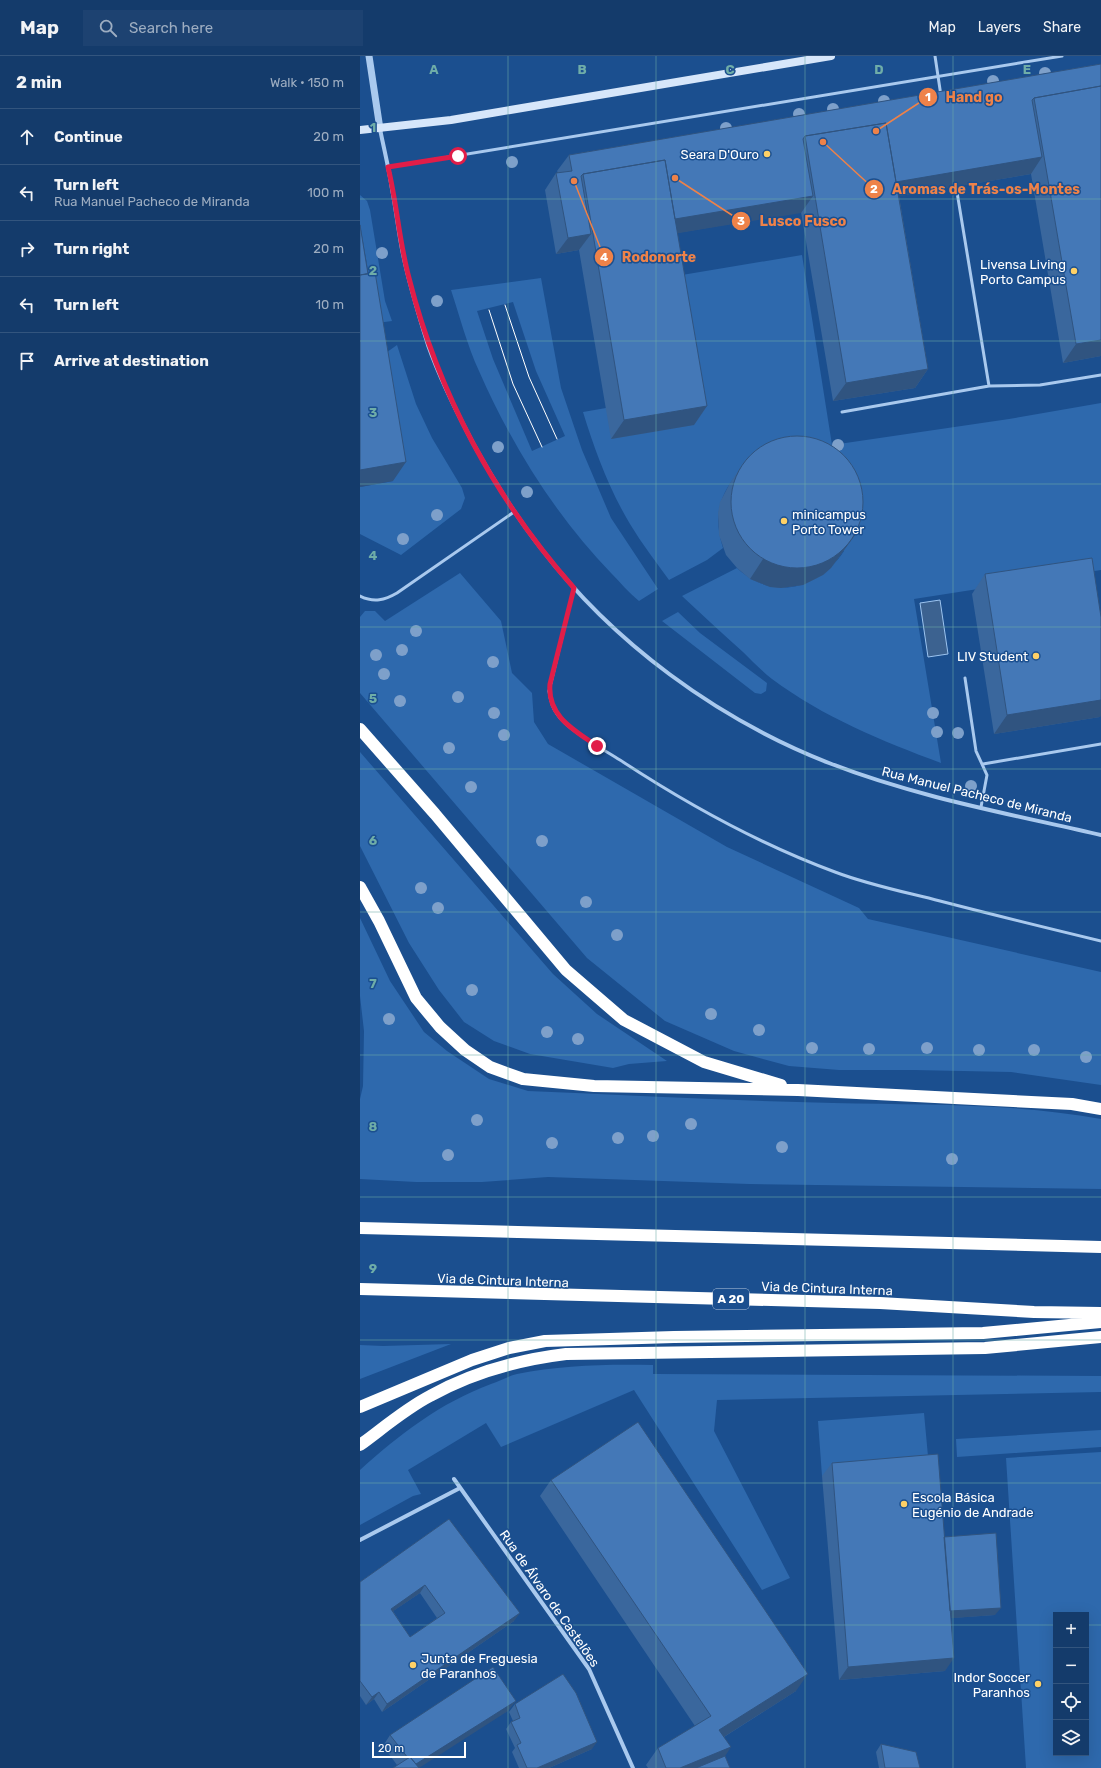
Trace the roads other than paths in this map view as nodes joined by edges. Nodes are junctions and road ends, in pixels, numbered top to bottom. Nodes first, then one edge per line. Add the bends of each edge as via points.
1 (369, 56) edge
2 (831, 56) edge
3 (935, 56) edge
4 (1062, 56) edge
5 (938, 76) junction
6 (942, 98) edge
7 (380, 129) junction
8 (360, 130) edge
9 (388, 167) junction
10 (956, 186) edge
11 (1101, 375) edge
12 (989, 386) junction
13 (842, 412) dead end
14 (514, 512) junction
15 (574, 588) junction
16 (360, 596) edge
17 (965, 678) dead end
18 (360, 729) edge
19 (1101, 744) edge
20 (983, 764) junction
21 (981, 807) junction
22 (1101, 835) edge
23 (360, 887) edge
24 (1101, 941) edge
25 (798, 1090) junction
26 (1101, 1109) edge
27 (360, 1228) edge
28 (1101, 1247) edge
29 (360, 1289) edge
30 (1101, 1313) edge
31 (1101, 1322) edge
32 (1101, 1337) edge
33 (360, 1408) edge
34 (360, 1445) edge
35 (454, 1479) dead end
36 (460, 1488) junction
37 (360, 1540) edge
38 (633, 1768) edge

1 - 7 street
2 - 7 main road via 451,120
3 - 5 lane
4 - 5 lane
5 - 6 lane
5 - 9 lane
7 - 8 main road
7 - 9 street, Rua Manuel Pacheco de Miranda
9 - 14 street, Rua Manuel Pacheco de Miranda via 405,263 429,346 466,429
10 - 12 lane
11 - 12 lane via 1040,385
12 - 13 lane
14 - 15 street, Rua Manuel Pacheco de Miranda via 541,550
14 - 16 lane via 397,593 375,601
15 - 21 street, Rua Manuel Pacheco de Miranda via 649,658 721,708 763,732 825,762 864,776 924,794
15 - 24 lane via 549,691 557,715 577,732 685,799 764,842 800,858 874,884
17 - 20 lane via 976,751
18 - 25 highway via 566,970 624,1020 704,1062
19 - 20 lane
20 - 21 lane via 987,775
21 - 22 street, Rua Manuel Pacheco de Miranda
23 - 25 highway via 416,998 440,1027 465,1050 490,1067 523,1079 594,1086
25 - 26 highway via 1072,1104
27 - 28 highway
29 - 30 highway, Via de Cintura Interna / A 20 via 880,1303 1034,1312
31 - 33 highway via 983,1334 545,1341 509,1348 472,1360
32 - 34 highway via 985,1348 566,1354 536,1358 497,1367 429,1396
35 - 36 street, Rua de Álvaro de Castelões
36 - 37 street
36 - 38 street, Rua de Álvaro de Castelões via 588,1670

